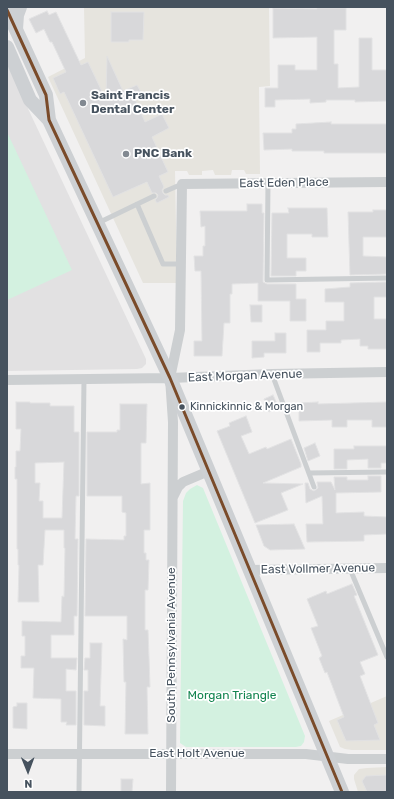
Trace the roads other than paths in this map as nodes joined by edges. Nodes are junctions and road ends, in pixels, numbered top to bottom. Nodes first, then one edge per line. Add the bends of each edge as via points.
1 (20, 7) edge
2 (7, 10) edge
3 (16, 30) junction
4 (7, 46) edge
5 (49, 120) junction
6 (387, 182) edge
7 (268, 183) junction
8 (182, 184) junction
9 (166, 191) dead end
10 (154, 196) dead end
11 (137, 204) junction
12 (98, 223) junction
13 (181, 264) junction
14 (387, 278) edge
15 (387, 372) edge
16 (272, 374) junction
17 (170, 378) junction
18 (84, 379) junction
19 (7, 380) edge
20 (208, 471) junction
21 (387, 472) edge
22 (309, 473) junction
23 (314, 486) dead end
24 (173, 497) junction
25 (387, 568) edge
26 (350, 569) junction
27 (250, 570) junction
28 (387, 657) edge
29 (7, 754) edge
30 (80, 754) junction
31 (171, 754) junction
32 (328, 757) junction
33 (387, 759) edge
34 (79, 792) edge
35 (171, 792) edge
36 (342, 792) edge

1 - 3 main road
2 - 3 main road
3 - 5 main road via 46,95
4 - 5 main road via 30,100
5 - 12 main road
6 - 7 street, East Eden Place
7 - 8 street, East Eden Place
7 - 14 lane via 267,280
8 - 9 lane
8 - 13 street, South Pennsylvania Avenue
10 - 11 lane
11 - 12 lane
11 - 13 lane via 163,264
12 - 17 main road
13 - 17 street, South Pennsylvania Avenue via 180,330
15 - 16 street, East Morgan Avenue
16 - 17 street, East Morgan Avenue
16 - 22 lane
17 - 18 street, East Morgan Avenue
17 - 20 main road
17 - 24 street, South Pennsylvania Avenue
18 - 19 street, East Morgan Avenue
18 - 30 lane
20 - 24 street via 183,482
20 - 27 main road
21 - 22 lane
22 - 23 lane
24 - 31 street, South Pennsylvania Avenue
25 - 26 street, East Vollmer Avenue
26 - 27 street, East Vollmer Avenue
26 - 28 lane
27 - 32 main road
29 - 30 street, East Holt Avenue
30 - 31 street, East Holt Avenue
30 - 34 lane
31 - 32 street, East Holt Avenue via 306,754
31 - 35 street, South Pennsylvania Avenue
32 - 33 street, East Holt Avenue
32 - 36 main road

